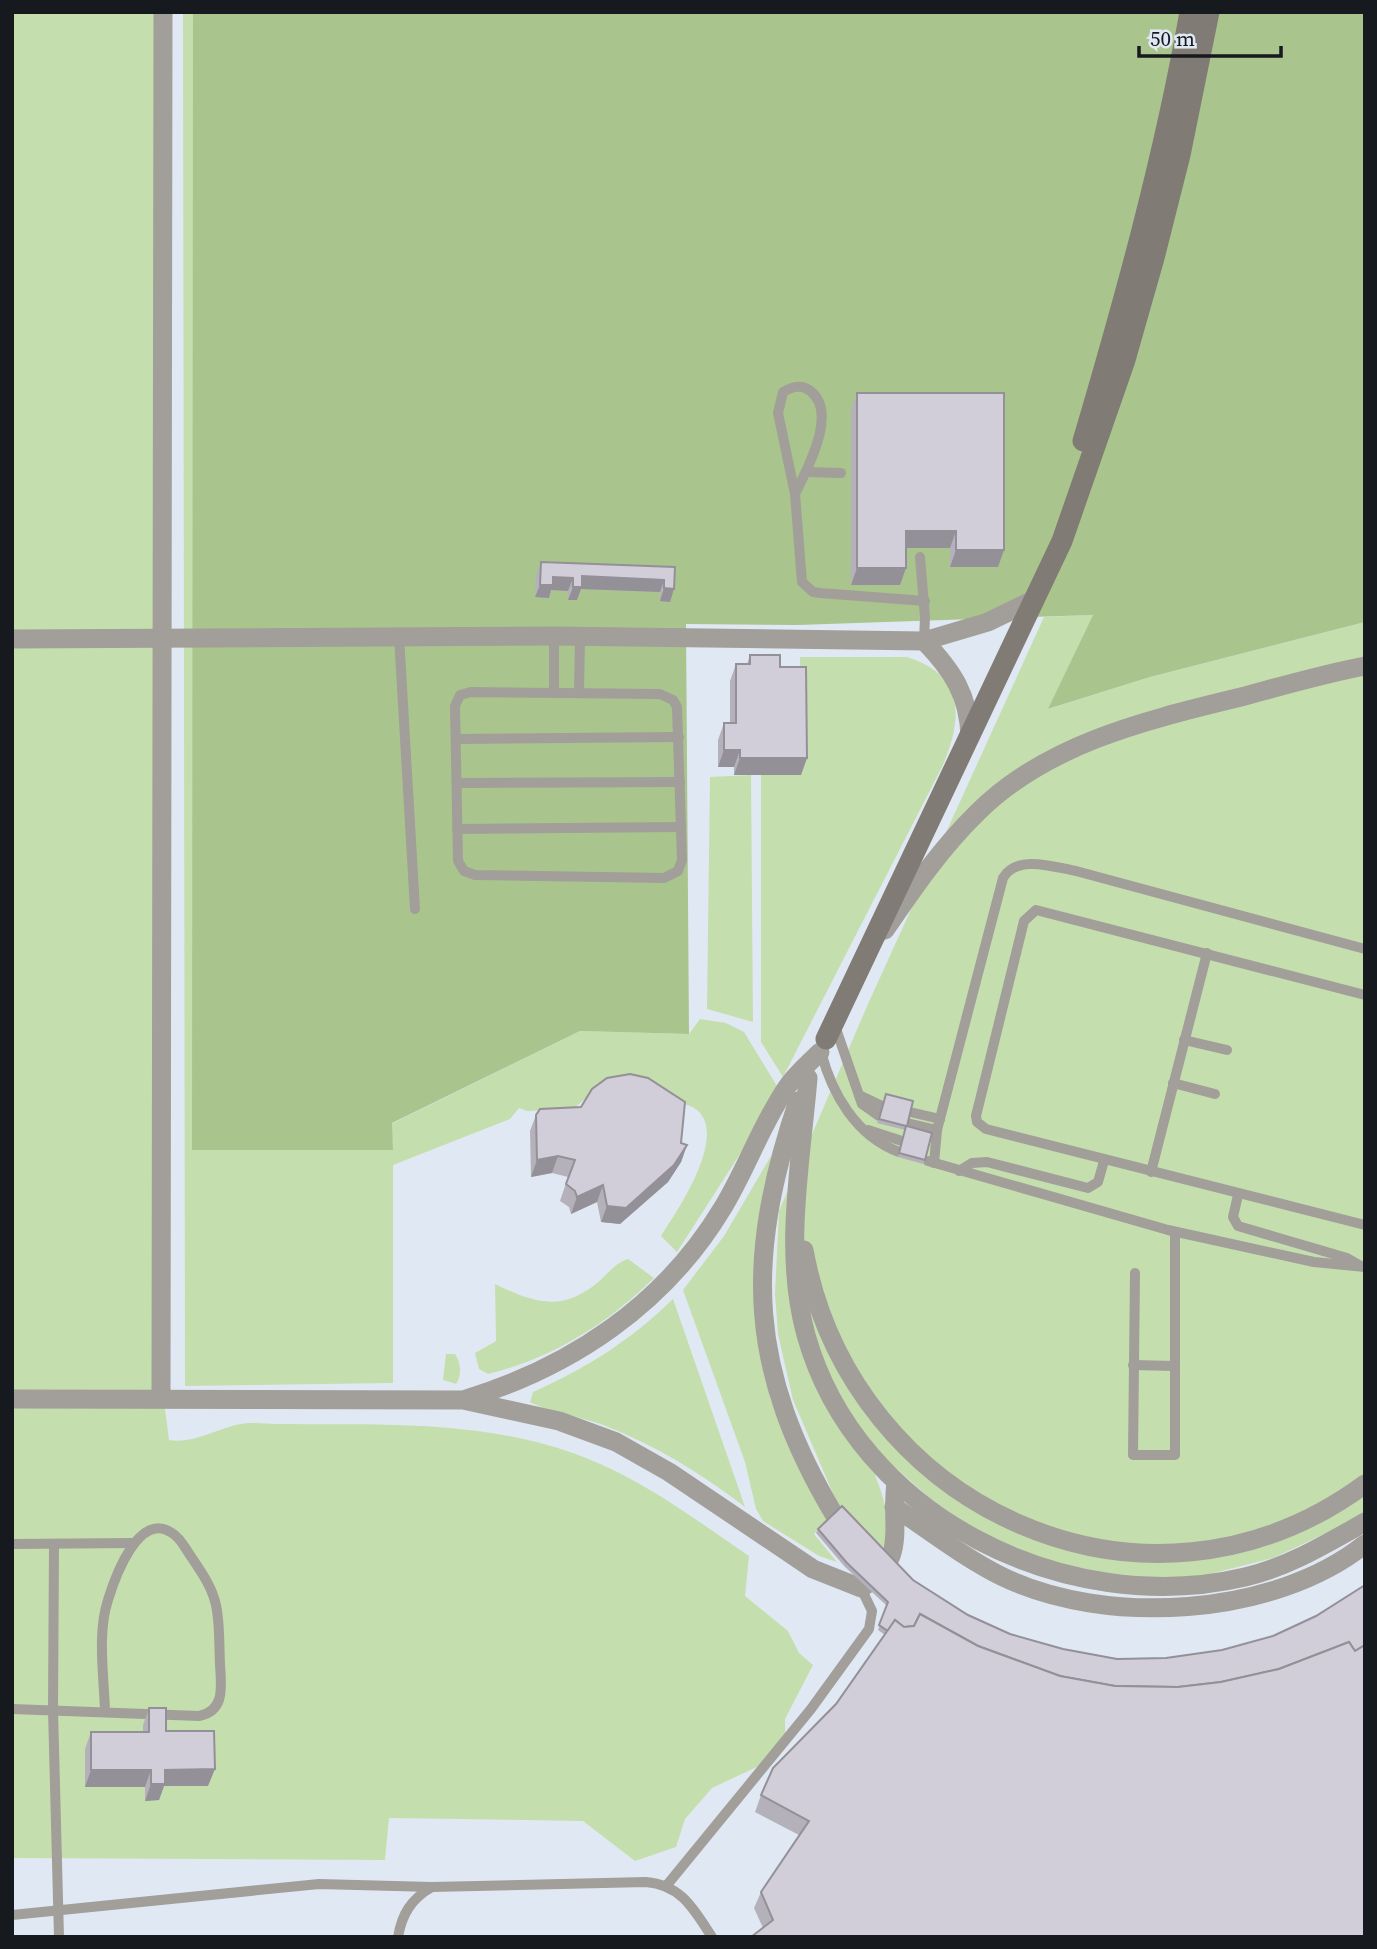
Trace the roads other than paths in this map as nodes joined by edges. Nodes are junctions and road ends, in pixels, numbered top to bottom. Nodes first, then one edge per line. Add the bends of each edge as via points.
1 (163, 12) edge
2 (1190, 12) edge
3 (1209, 12) edge
4 (806, 472) junction
5 (841, 472) dead end
6 (795, 494) junction
7 (1062, 541) junction
8 (920, 557) dead end
9 (1033, 600) junction
10 (925, 601) junction
11 (399, 636) junction
12 (554, 636) junction
13 (580, 637) junction
14 (160, 638) junction
15 (12, 639) edge
16 (924, 641) junction
17 (1365, 666) edge
18 (554, 692) junction
19 (579, 692) junction
20 (679, 737) junction
21 (456, 739) junction
22 (970, 739) junction
23 (680, 782) junction
24 (457, 783) junction
25 (681, 827) junction
26 (457, 829) junction
27 (415, 909) dead end
28 (1365, 948) edge
29 (1206, 953) junction
30 (864, 961) junction
31 (1365, 995) edge
32 (827, 1038) junction
33 (1184, 1040) junction
34 (1227, 1050) dead end
35 (808, 1078) junction
36 (1173, 1083) junction
37 (1215, 1094) dead end
38 (881, 1111) edge
39 (910, 1112) edge
40 (940, 1119) junction
41 (907, 1123) edge
42 (864, 1129) junction
43 (937, 1130) junction
44 (902, 1141) edge
45 (899, 1152) edge
46 (1104, 1161) junction
47 (960, 1171) junction
48 (1151, 1172) junction
49 (1238, 1195) junction
50 (797, 1211) junction
51 (1365, 1225) edge
52 (1175, 1232) junction
53 (1363, 1266) edge
54 (1135, 1273) dead end
55 (1133, 1365) junction
56 (1174, 1366) junction
57 (160, 1398) junction
58 (12, 1399) edge
59 (463, 1400) junction
60 (896, 1483) junction
61 (1365, 1484) edge
62 (894, 1507) junction
63 (835, 1516) edge
64 (1365, 1522) edge
65 (133, 1543) junction
66 (12, 1544) edge
67 (1365, 1544) edge
68 (54, 1545) junction
69 (1246, 1577) junction
70 (861, 1588) junction
71 (1248, 1597) junction
72 (12, 1709) edge
73 (53, 1710) junction
74 (104, 1712) junction
75 (667, 1885) junction
76 (432, 1887) junction
77 (58, 1910) junction
78 (12, 1915) edge
79 (59, 1937) edge
80 (398, 1937) edge
81 (712, 1937) edge

1 - 14 street
2 - 7 main road via 1132,276 1064,504
3 - 7 main road via 1154,258 1125,360
4 - 5 lane
4 - 6 lane
4 - 6 lane via 820,432 818,402 804,387 793,387 783,392 778,413
6 - 10 lane via 799,575 806,588
7 - 9 main road
8 - 10 lane
9 - 16 street via 989,622
9 - 22 main road
10 - 16 lane
11 - 12 street
11 - 14 street
11 - 27 lane
12 - 13 street
12 - 18 lane
13 - 16 street
13 - 19 lane
14 - 15 street
14 - 57 street
16 - 22 street via 952,671 963,692
17 - 30 street via 1096,737 1037,767 978,812 937,857
18 - 19 lane
18 - 21 lane via 465,693 456,700
19 - 20 lane via 668,695 677,707
20 - 21 lane
20 - 23 lane
21 - 24 lane
22 - 30 main road
23 - 24 lane
23 - 25 lane
24 - 26 lane
25 - 26 lane
25 - 26 lane via 681,866 664,878 469,874 458,861
28 - 40 lane via 1076,871 1034,864 1012,867 1003,878
29 - 31 lane
29 - 33 lane
29 - 46 lane via 1042,911 1027,916 976,1110 977,1122 986,1129
30 - 32 main road
32 - 35 street
32 - 38 lane via 856,1093
32 - 42 lane via 836,1096
32 - 59 street via 786,1088 722,1210 699,1244 643,1304 577,1353 502,1388
33 - 34 lane
33 - 36 lane
35 - 50 street
35 - 63 street via 790,1124 770,1203 762,1312 766,1348 786,1419
36 - 37 lane
36 - 48 lane
39 - 40 lane
40 - 43 lane
41 - 43 lane
42 - 44 lane
42 - 45 lane
43 - 47 lane via 929,1161
46 - 47 lane via 1098,1182 1088,1188 987,1162 972,1163
46 - 48 lane
47 - 52 lane
48 - 49 lane
49 - 51 lane
49 - 53 lane via 1233,1217 1238,1226
50 - 60 street via 796,1286 814,1359 849,1425
50 - 61 street via 817,1302 855,1385 909,1451 948,1483 1009,1518 1093,1548 1130,1554 1184,1553 1242,1543 1294,1525
52 - 53 lane via 1314,1262
52 - 56 lane
54 - 55 lane
55 - 56 lane
55 - 56 lane via 1133,1455 1175,1455
57 - 58 street
57 - 59 street
59 - 70 street via 559,1421 616,1442 669,1472 813,1569
60 - 62 street
60 - 69 street via 973,1537 1060,1573 1153,1587
62 - 70 street via 897,1534 890,1559 872,1582
62 - 71 street via 1002,1576 1054,1596 1151,1608
64 - 69 street via 1314,1552
65 - 68 lane
65 - 74 lane via 106,1608
65 - 74 lane via 155,1529 172,1532 206,1580 216,1606 220,1698 213,1711 199,1716
66 - 68 lane
67 - 71 street via 1307,1580
68 - 73 lane
69 - 71 street
70 - 75 lane via 872,1611 864,1636 811,1709
72 - 73 lane
73 - 74 lane
73 - 77 lane
75 - 76 lane
75 - 81 lane via 684,1897
76 - 77 lane via 319,1884
76 - 80 lane via 407,1907
77 - 78 lane
77 - 79 lane

